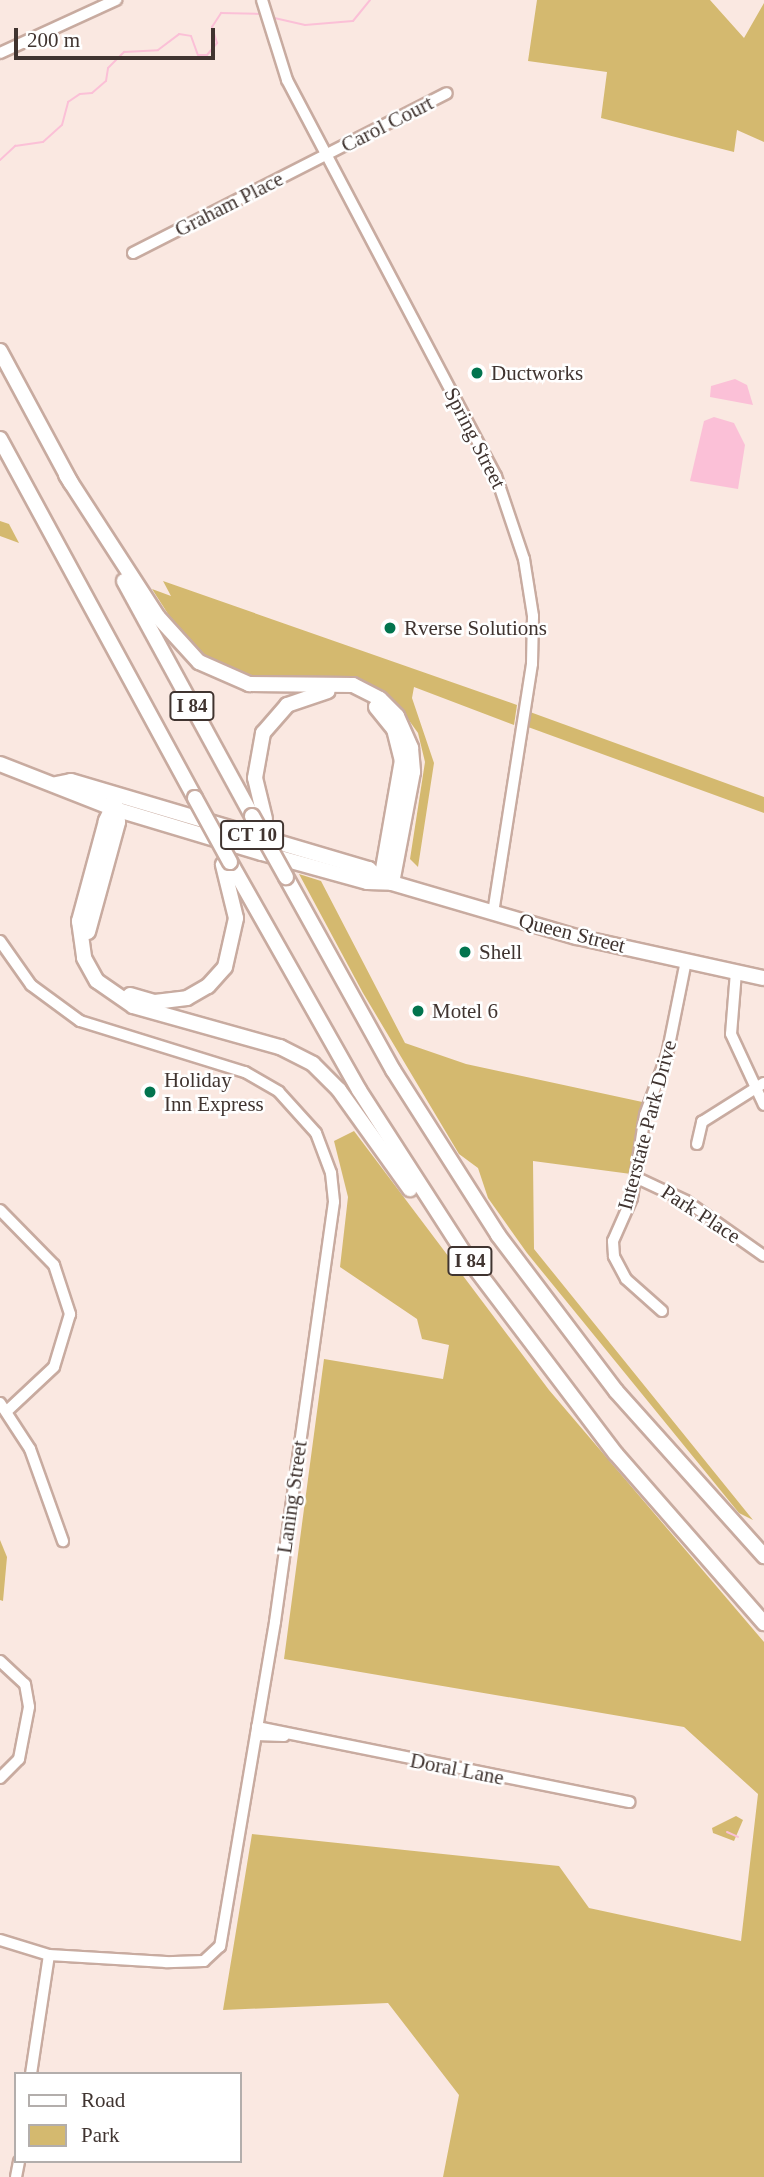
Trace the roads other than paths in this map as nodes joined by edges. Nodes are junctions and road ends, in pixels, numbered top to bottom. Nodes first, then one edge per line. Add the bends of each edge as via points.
1 (116, 0) edge
2 (263, 5) edge
3 (0, 53) edge
4 (447, 93) dead end
5 (326, 154) junction
6 (133, 253) dead end
7 (0, 351) edge
8 (0, 439) edge
9 (111, 551) junction
10 (0, 765) edge
11 (116, 802) junction
12 (258, 818) junction
13 (226, 861) junction
14 (387, 882) junction
15 (493, 913) junction
16 (0, 941) edge
17 (686, 961) junction
18 (736, 972) junction
19 (764, 978) edge
20 (759, 1084) edge
21 (764, 1105) edge
22 (697, 1144) dead end
23 (635, 1177) junction
24 (0, 1210) edge
25 (764, 1256) edge
26 (662, 1311) dead end
27 (554, 1376) junction
28 (4, 1407) edge
29 (63, 1541) dead end
30 (764, 1556) edge
31 (764, 1623) edge
32 (0, 1661) edge
33 (257, 1731) junction
34 (0, 1778) edge
35 (630, 1801) dead end
36 (0, 1940) edge
37 (49, 1955) junction
38 (32, 2072) edge

1 - 3 street
2 - 5 street, Spring Street via 287,80
4 - 5 street, Carol Court
5 - 6 street, Graham Place
5 - 15 street, Spring Street via 496,476 524,559 533,616 533,664
7 - 9 highway, I 84
8 - 13 highway, I 84, bridge
9 - 12 highway, I 84
9 - 14 highway via 189,654 220,675 260,685 353,685 380,699 397,716 411,748 413,772
10 - 11 highway, Queen Street / CT 10 via 56,784 67,793
11 - 13 highway via 118,822 88,933 98,966 127,993 156,1002 177,1001 208,986 225,967 236,918
11 - 14 highway, Queen Street / CT 10 via 367,881
11 - 27 highway via 106,821 79,921 84,958 97,981 132,1006 280,1047 323,1072 465,1267
12 - 14 highway via 256,754 277,713 315,692 342,692 366,700 388,720 401,749
12 - 30 highway, I 84, bridge via 393,1070 498,1235 616,1391
13 - 27 highway, I 84 via 410,1174
14 - 15 highway, Queen Street / CT 10
15 - 17 highway, Queen Street / CT 10
16 - 33 street, Laning Street via 31,985 80,1021 233,1068 268,1084 300,1111 327,1159 333,1187 332,1225
17 - 18 highway, Queen Street / CT 10
17 - 23 street, Interstate Park Drive via 667,1055 645,1115
18 - 19 highway, Queen Street / CT 10
18 - 20 street via 731,1034
20 - 21 street
20 - 22 street via 702,1122
23 - 25 street, Park Place via 686,1201
23 - 26 street, Interstate Park Drive via 632,1198 613,1241 614,1256 626,1279
24 - 28 street via 54,1265 70,1314 54,1367
27 - 31 highway, I 84 via 655,1501
28 - 29 street via 30,1449
32 - 34 street via 25,1684 29,1707 19,1759
33 - 35 street, Doral Lane
33 - 37 street, Laning Street via 222,1937 210,1959 166,1962
36 - 37 street
37 - 38 street

